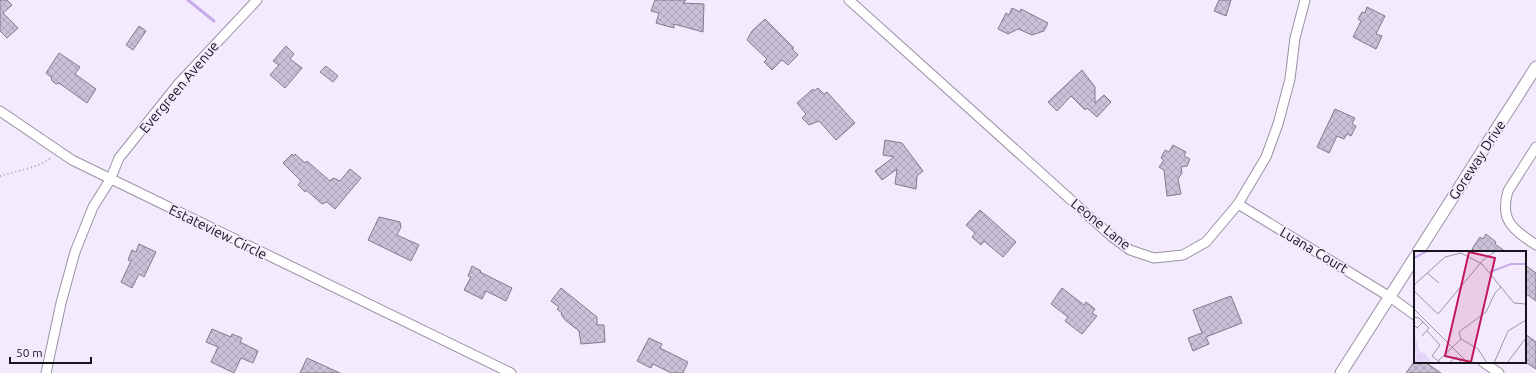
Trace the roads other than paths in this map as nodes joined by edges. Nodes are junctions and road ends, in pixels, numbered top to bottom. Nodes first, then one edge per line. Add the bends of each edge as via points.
1 (257, 0) edge
2 (849, 0) edge
3 (1305, 0) edge
4 (1536, 67) edge
5 (0, 111) edge
6 (1536, 146) edge
7 (110, 180) junction
8 (1238, 204) junction
9 (1536, 245) edge
10 (1419, 251) edge
11 (1414, 259) edge
12 (1390, 297) junction
13 (1414, 313) edge
14 (1484, 363) edge
15 (46, 373) edge
16 (511, 373) edge
17 (1341, 373) edge
18 (1499, 373) edge

1 - 7 street, Evergreen Avenue via 179,83 119,158
2 - 8 street, Leone Lane via 1111,236 1130,250 1154,258 1183,255 1206,242
3 - 8 street, Leone Lane via 1295,38 1290,79 1278,124 1266,157
4 - 10 street, Goreway Drive
5 - 7 street, Estateview Circle via 59,152
6 - 9 street via 1508,191 1506,199 1507,217 1514,230
7 - 15 street via 93,207 75,252
7 - 16 street, Estateview Circle
8 - 12 street, Luana Court
11 - 12 street
12 - 13 street, Luana Court
12 - 17 street
14 - 18 street

